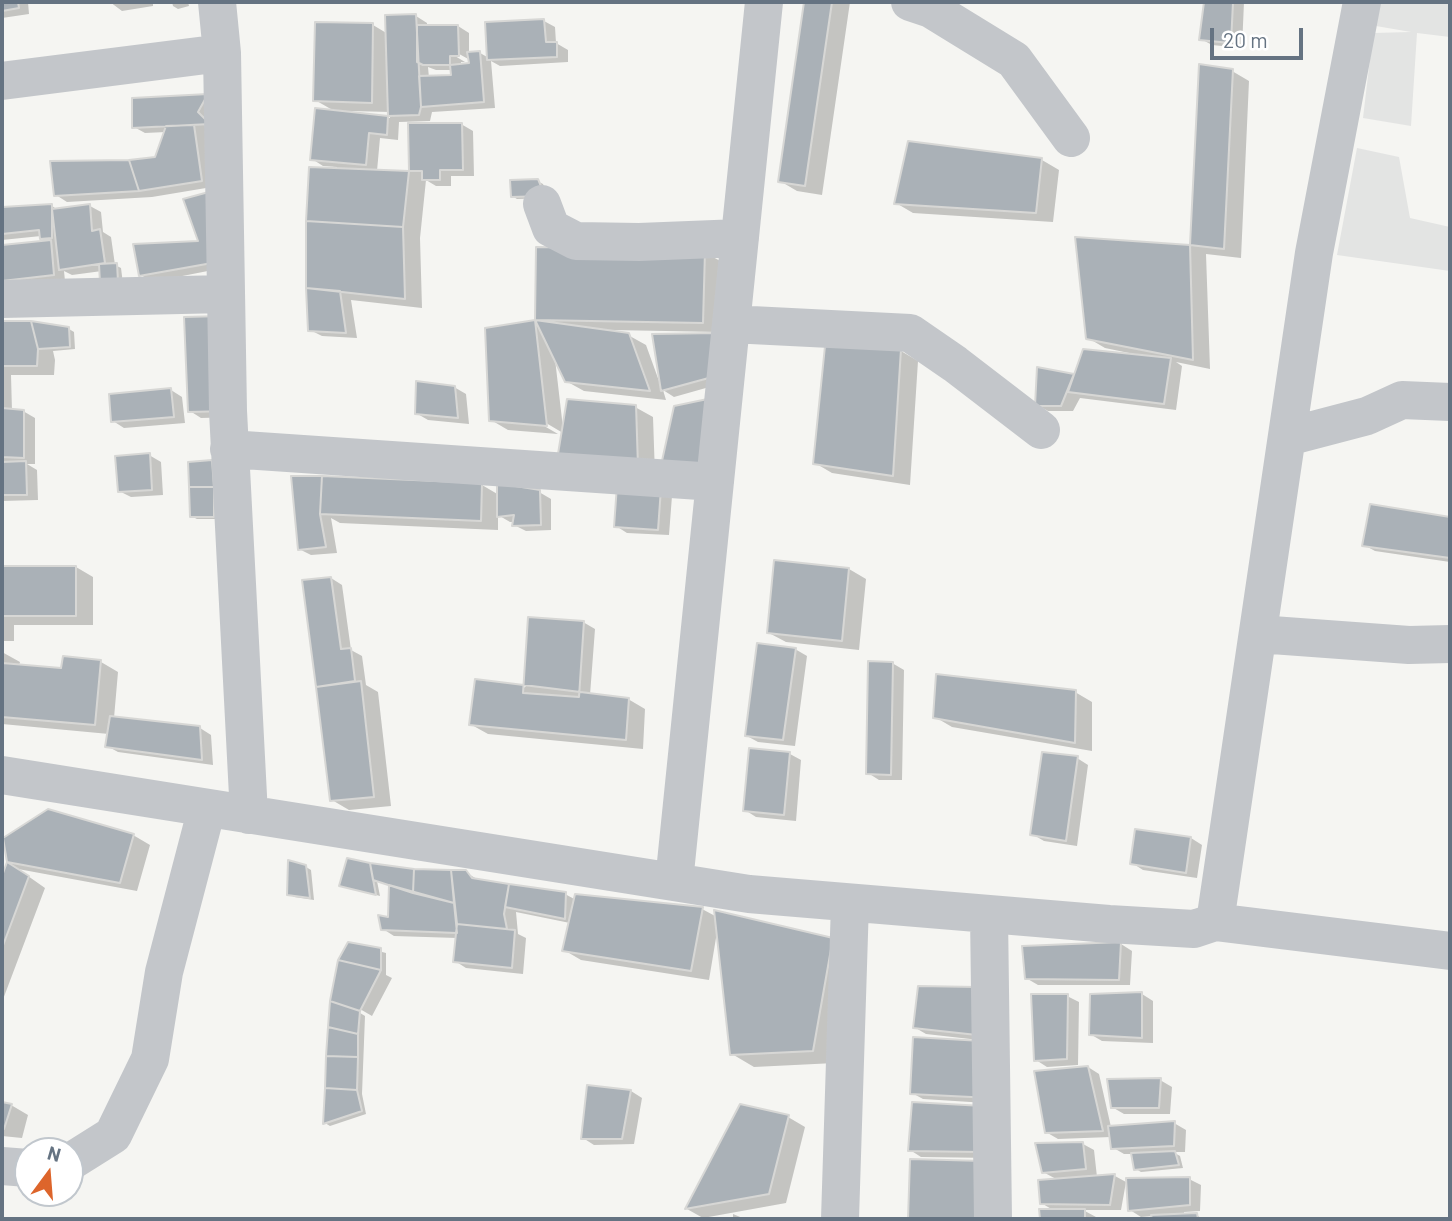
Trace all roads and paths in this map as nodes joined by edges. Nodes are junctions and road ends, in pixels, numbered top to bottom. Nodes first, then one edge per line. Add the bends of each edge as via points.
1 (218, 2) edge
2 (764, 2) edge
3 (910, 2) edge
4 (1362, 2) edge
5 (222, 53) junction
6 (2, 81) edge
7 (1071, 138) dead end
8 (542, 204) dead end
9 (740, 238) junction
10 (226, 294) junction
11 (2, 299) edge
12 (731, 324) junction
13 (1450, 402) edge
14 (1041, 430) dead end
15 (1287, 438) junction
16 (229, 449) junction
17 (715, 481) junction
18 (1258, 634) junction
19 (1450, 644) edge
20 (2, 775) edge
21 (207, 808) junction
22 (249, 815) junction
23 (674, 882) junction
24 (850, 903) junction
25 (989, 914) junction
26 (1215, 922) junction
27 (1450, 951) edge
28 (84, 1153) edge
29 (840, 1219) edge
30 (993, 1219) edge

1 - 5 street
2 - 9 street
3 - 7 street via 930,9 1014,60
4 - 15 street via 1314,253
5 - 6 street
5 - 10 street
8 - 9 street via 551,228 576,241
9 - 12 street
10 - 11 street
10 - 16 street
12 - 14 street via 910,333
12 - 17 street
13 - 15 street via 1402,400 1367,416
15 - 18 street
16 - 17 street
16 - 22 street
17 - 23 street
18 - 19 street
18 - 26 street
20 - 21 street
21 - 22 street
21 - 28 street via 164,972 150,1059 113,1135
22 - 23 street
23 - 24 street
24 - 25 street
24 - 29 street
25 - 26 street via 1194,929
25 - 30 street
26 - 27 street

